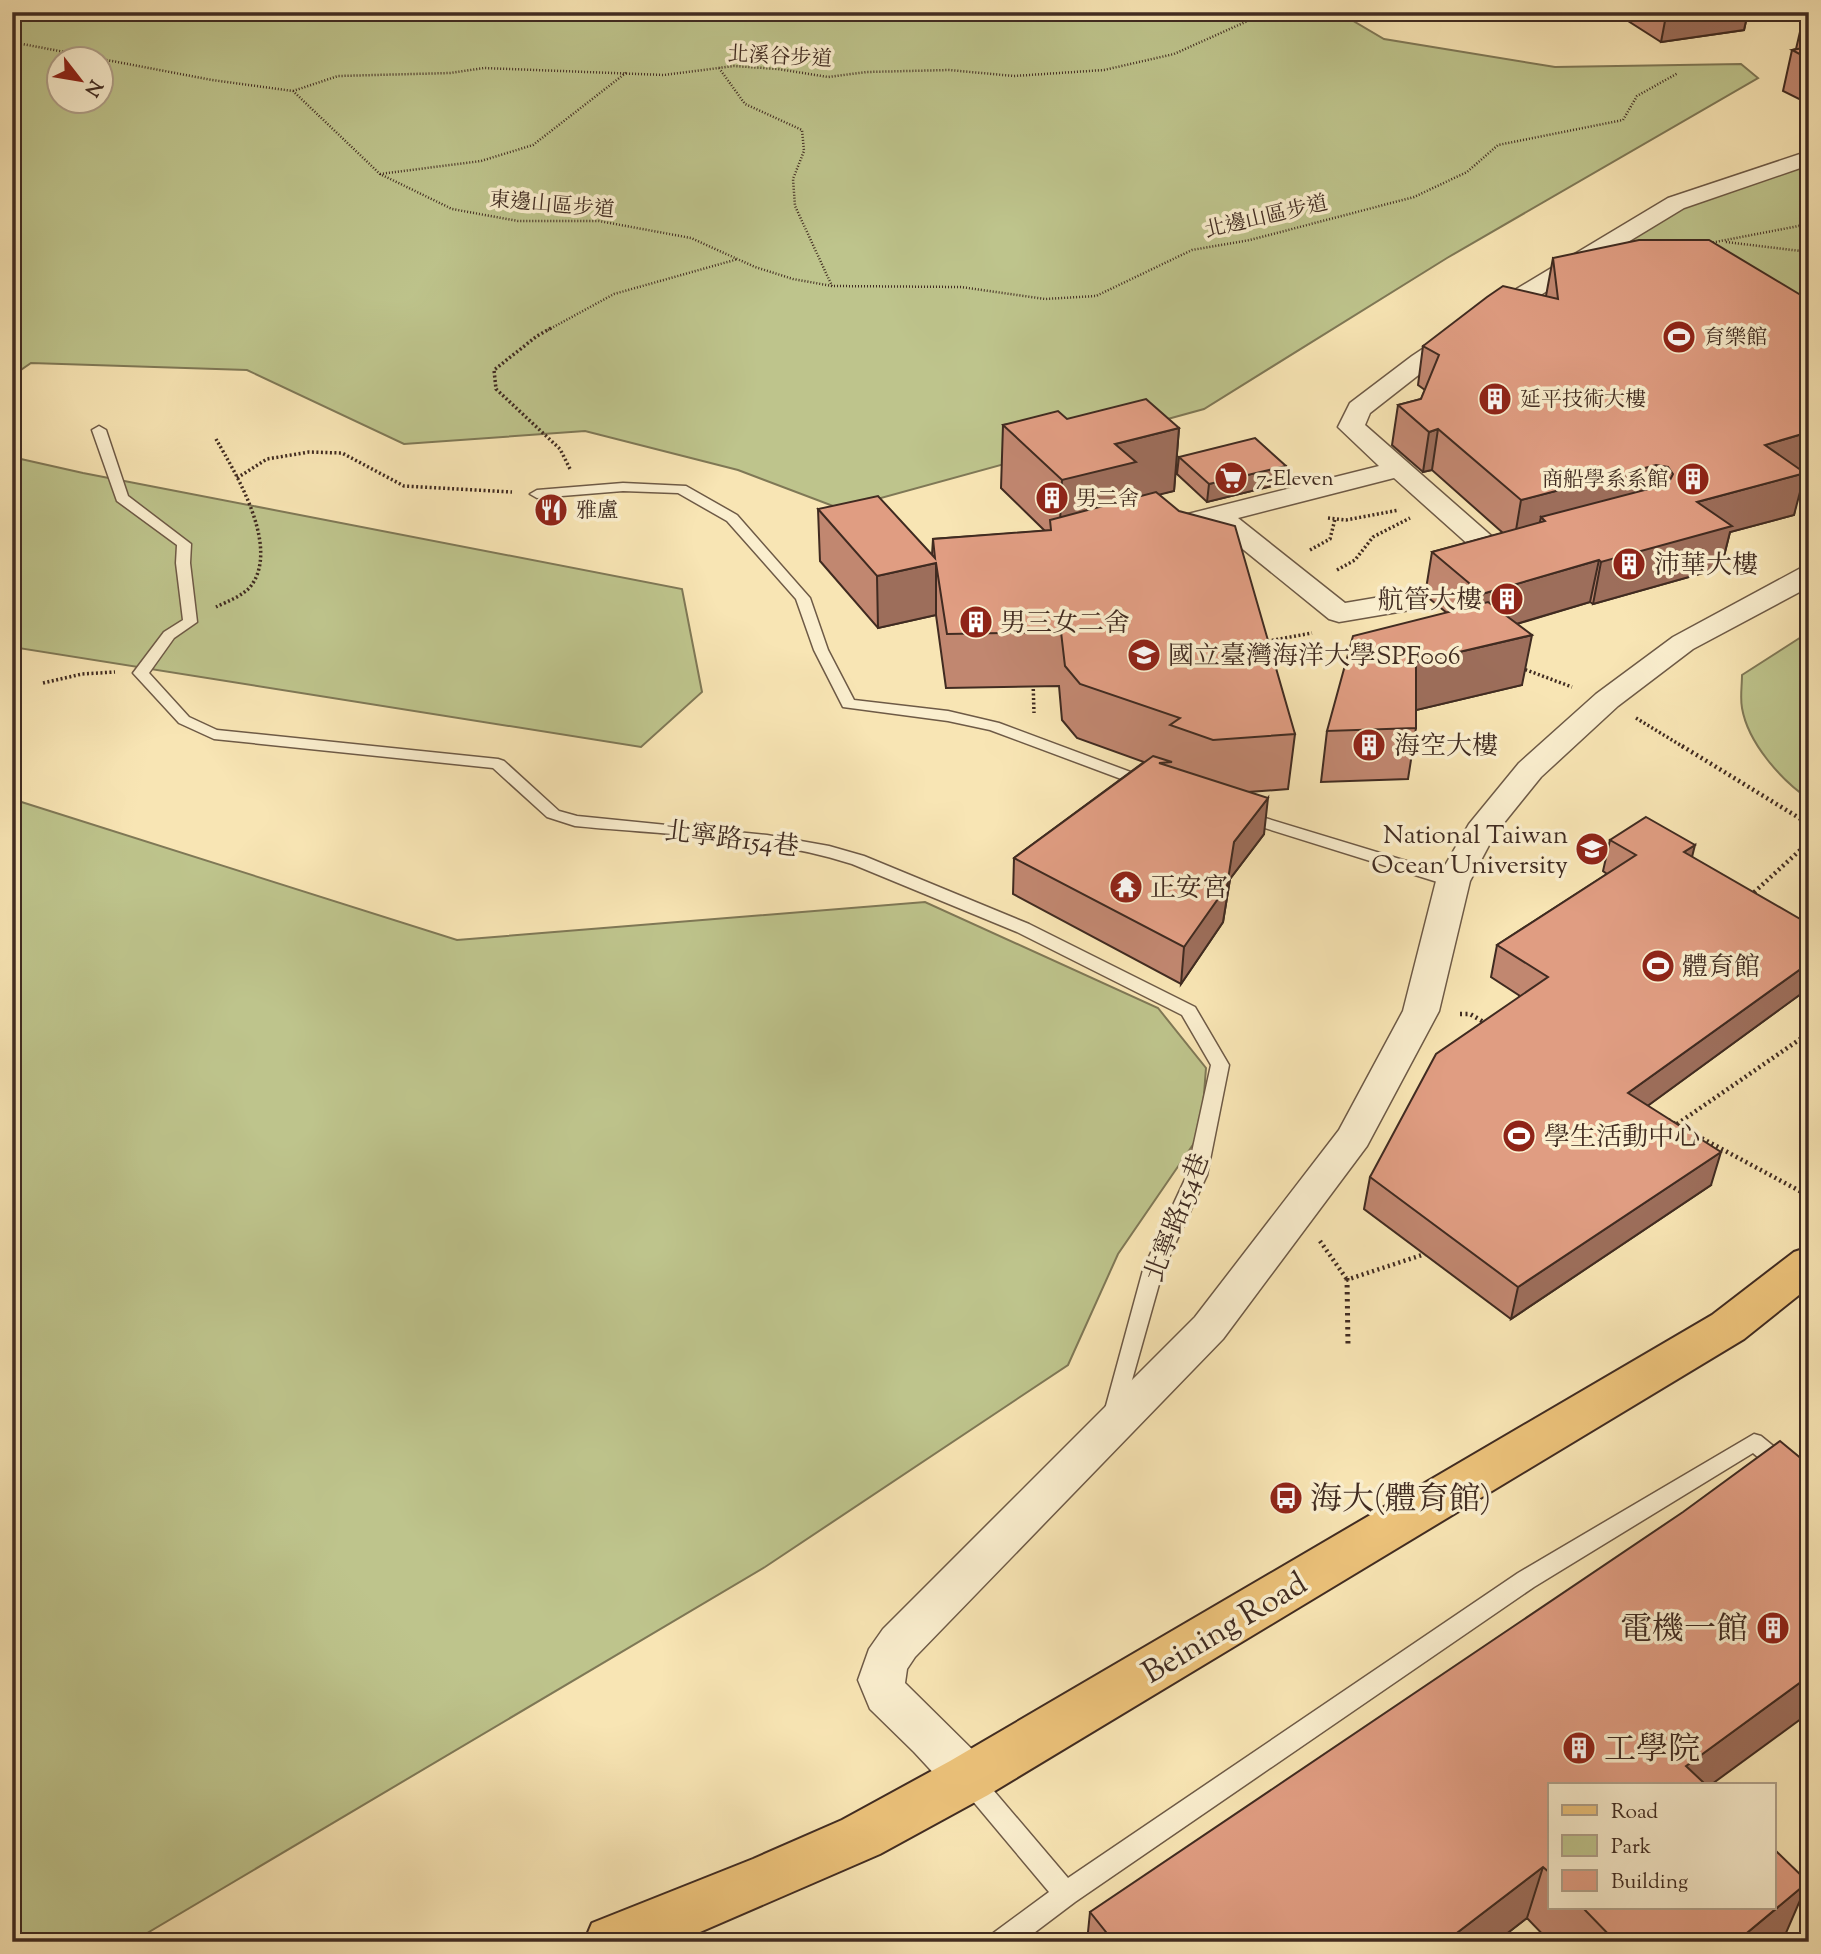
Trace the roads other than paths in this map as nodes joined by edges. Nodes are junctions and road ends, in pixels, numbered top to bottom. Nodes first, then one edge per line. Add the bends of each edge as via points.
1 (1809, 158) edge
2 (99, 430) dead end
3 (1399, 469) junction
4 (537, 494) road end
5 (1219, 515) junction
6 (1132, 536) edge
7 (1549, 543) edge
8 (1809, 575) edge
9 (1410, 601) dead end
10 (1156, 786) edge
11 (1220, 809) edge
12 (1453, 881) junction
13 (1809, 1263) edge
14 (1109, 1430) junction
15 (1809, 1488) edge
16 (969, 1778) junction
17 (1066, 1894) junction
18 (612, 1942) edge
19 (1001, 1942) edge

1 - 3 street via 1676,203 1421,361 1359,409 1351,427
2 - 14 lane, 北寧路154巷 via 122,498 184,544 181,558 190,622 169,635 141,673 184,720 214,734 498,764 553,814 575,821 767,840 858,860 1023,928 1189,1011 1220,1065 1198,1175 1153,1270
3 - 5 street
3 - 7 street via 1499,557
4 - 10 lane via 623,486 681,489 732,518 803,598 821,650 848,704 994,726
5 - 6 street
5 - 9 street via 1339,613
8 - 12 street, 北寧路154巷 via 1683,643 1607,700 1530,770 1481,831
11 - 12 lane
12 - 14 street, 北寧路154巷 via 1421,1011 1354,1137 1209,1328
13 - 16 main road, Beining Road via 1728,1326
14 - 16 street, 北寧路154巷 via 885,1662 881,1680 886,1695
15 - 17 lane via 1754,1442 1526,1580
16 - 17 lane
16 - 18 main road, Beining Road via 849,1843
17 - 19 lane

